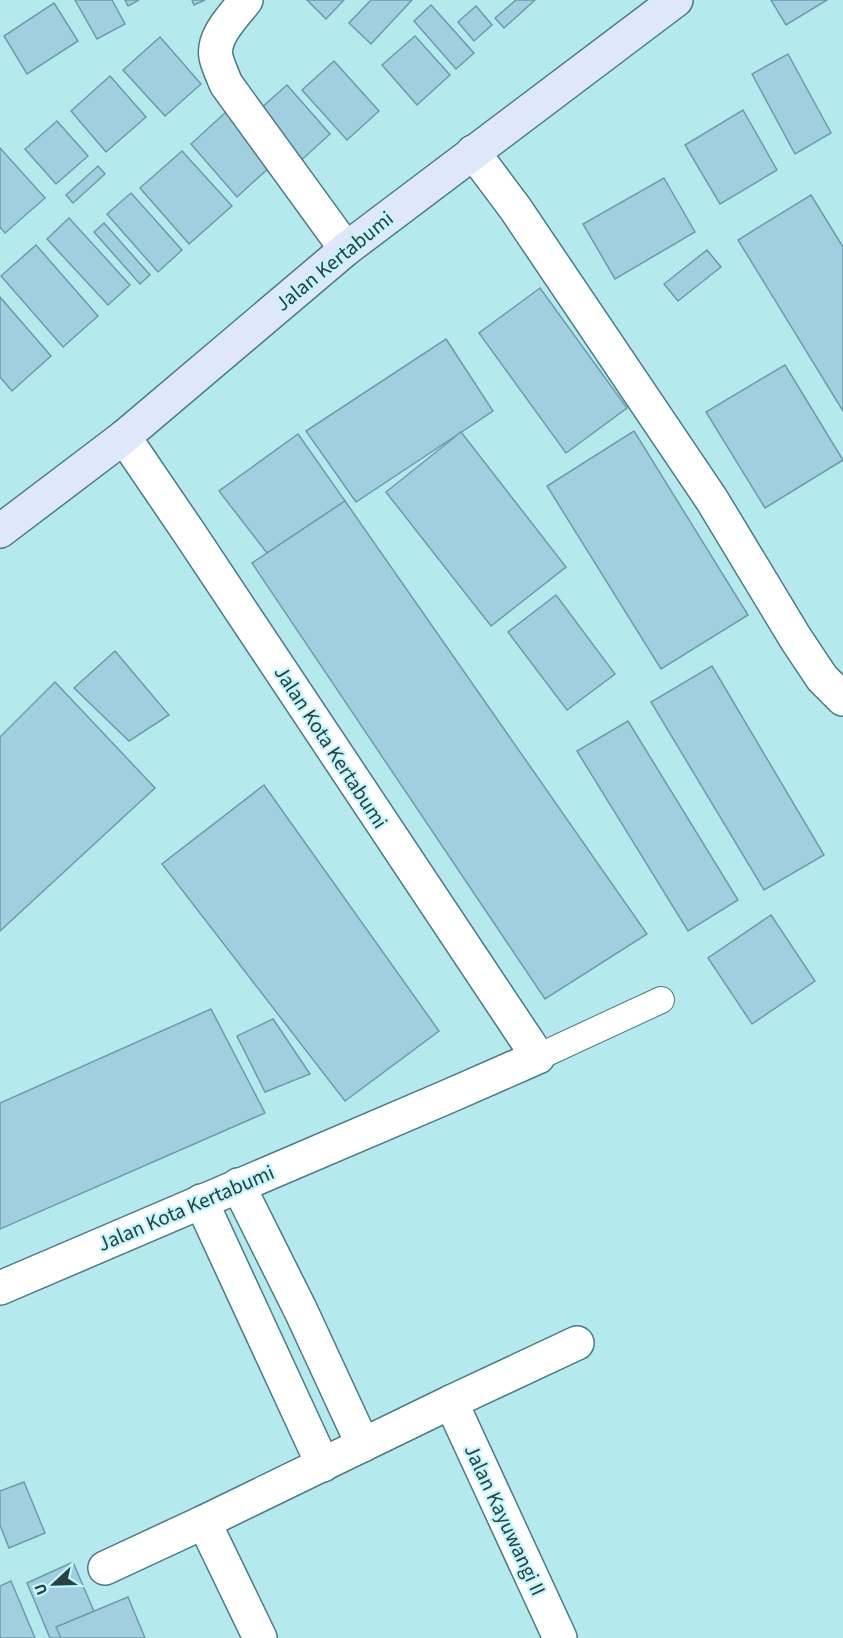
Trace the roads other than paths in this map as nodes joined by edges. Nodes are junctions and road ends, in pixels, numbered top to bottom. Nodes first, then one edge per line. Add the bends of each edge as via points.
1 (246, 0) edge
2 (676, 0) edge
3 (473, 152) junction
4 (346, 249) junction
5 (124, 437) junction
6 (0, 531) edge
7 (843, 699) edge
8 (661, 1000) dead end
9 (537, 1057) junction
10 (238, 1185) junction
11 (201, 1201) junction
12 (0, 1288) edge
13 (577, 1343) dead end
14 (451, 1402) junction
15 (363, 1445) junction
16 (323, 1465) junction
17 (204, 1522) junction
18 (105, 1568) dead end
19 (260, 1638) edge
20 (560, 1638) edge

1 - 4 street via 216,45 216,58 226,84
2 - 3 main road, Jalan Kertabumi
3 - 4 main road, Jalan Kertabumi
3 - 7 street via 712,500 822,678
4 - 5 main road, Jalan Kertabumi
5 - 6 main road, Jalan Kertabumi
5 - 9 street, Jalan Kota Kertabumi
8 - 9 lane, Jalan Kota Kertabumi
9 - 10 street, Jalan Kota Kertabumi
10 - 11 street, Jalan Kota Kertabumi
10 - 15 street
11 - 12 street, Jalan Kota Kertabumi
11 - 16 street
13 - 14 street
14 - 15 street
14 - 20 street, Jalan Kayuwangi II
15 - 16 street
16 - 17 street
17 - 18 street
17 - 19 street

